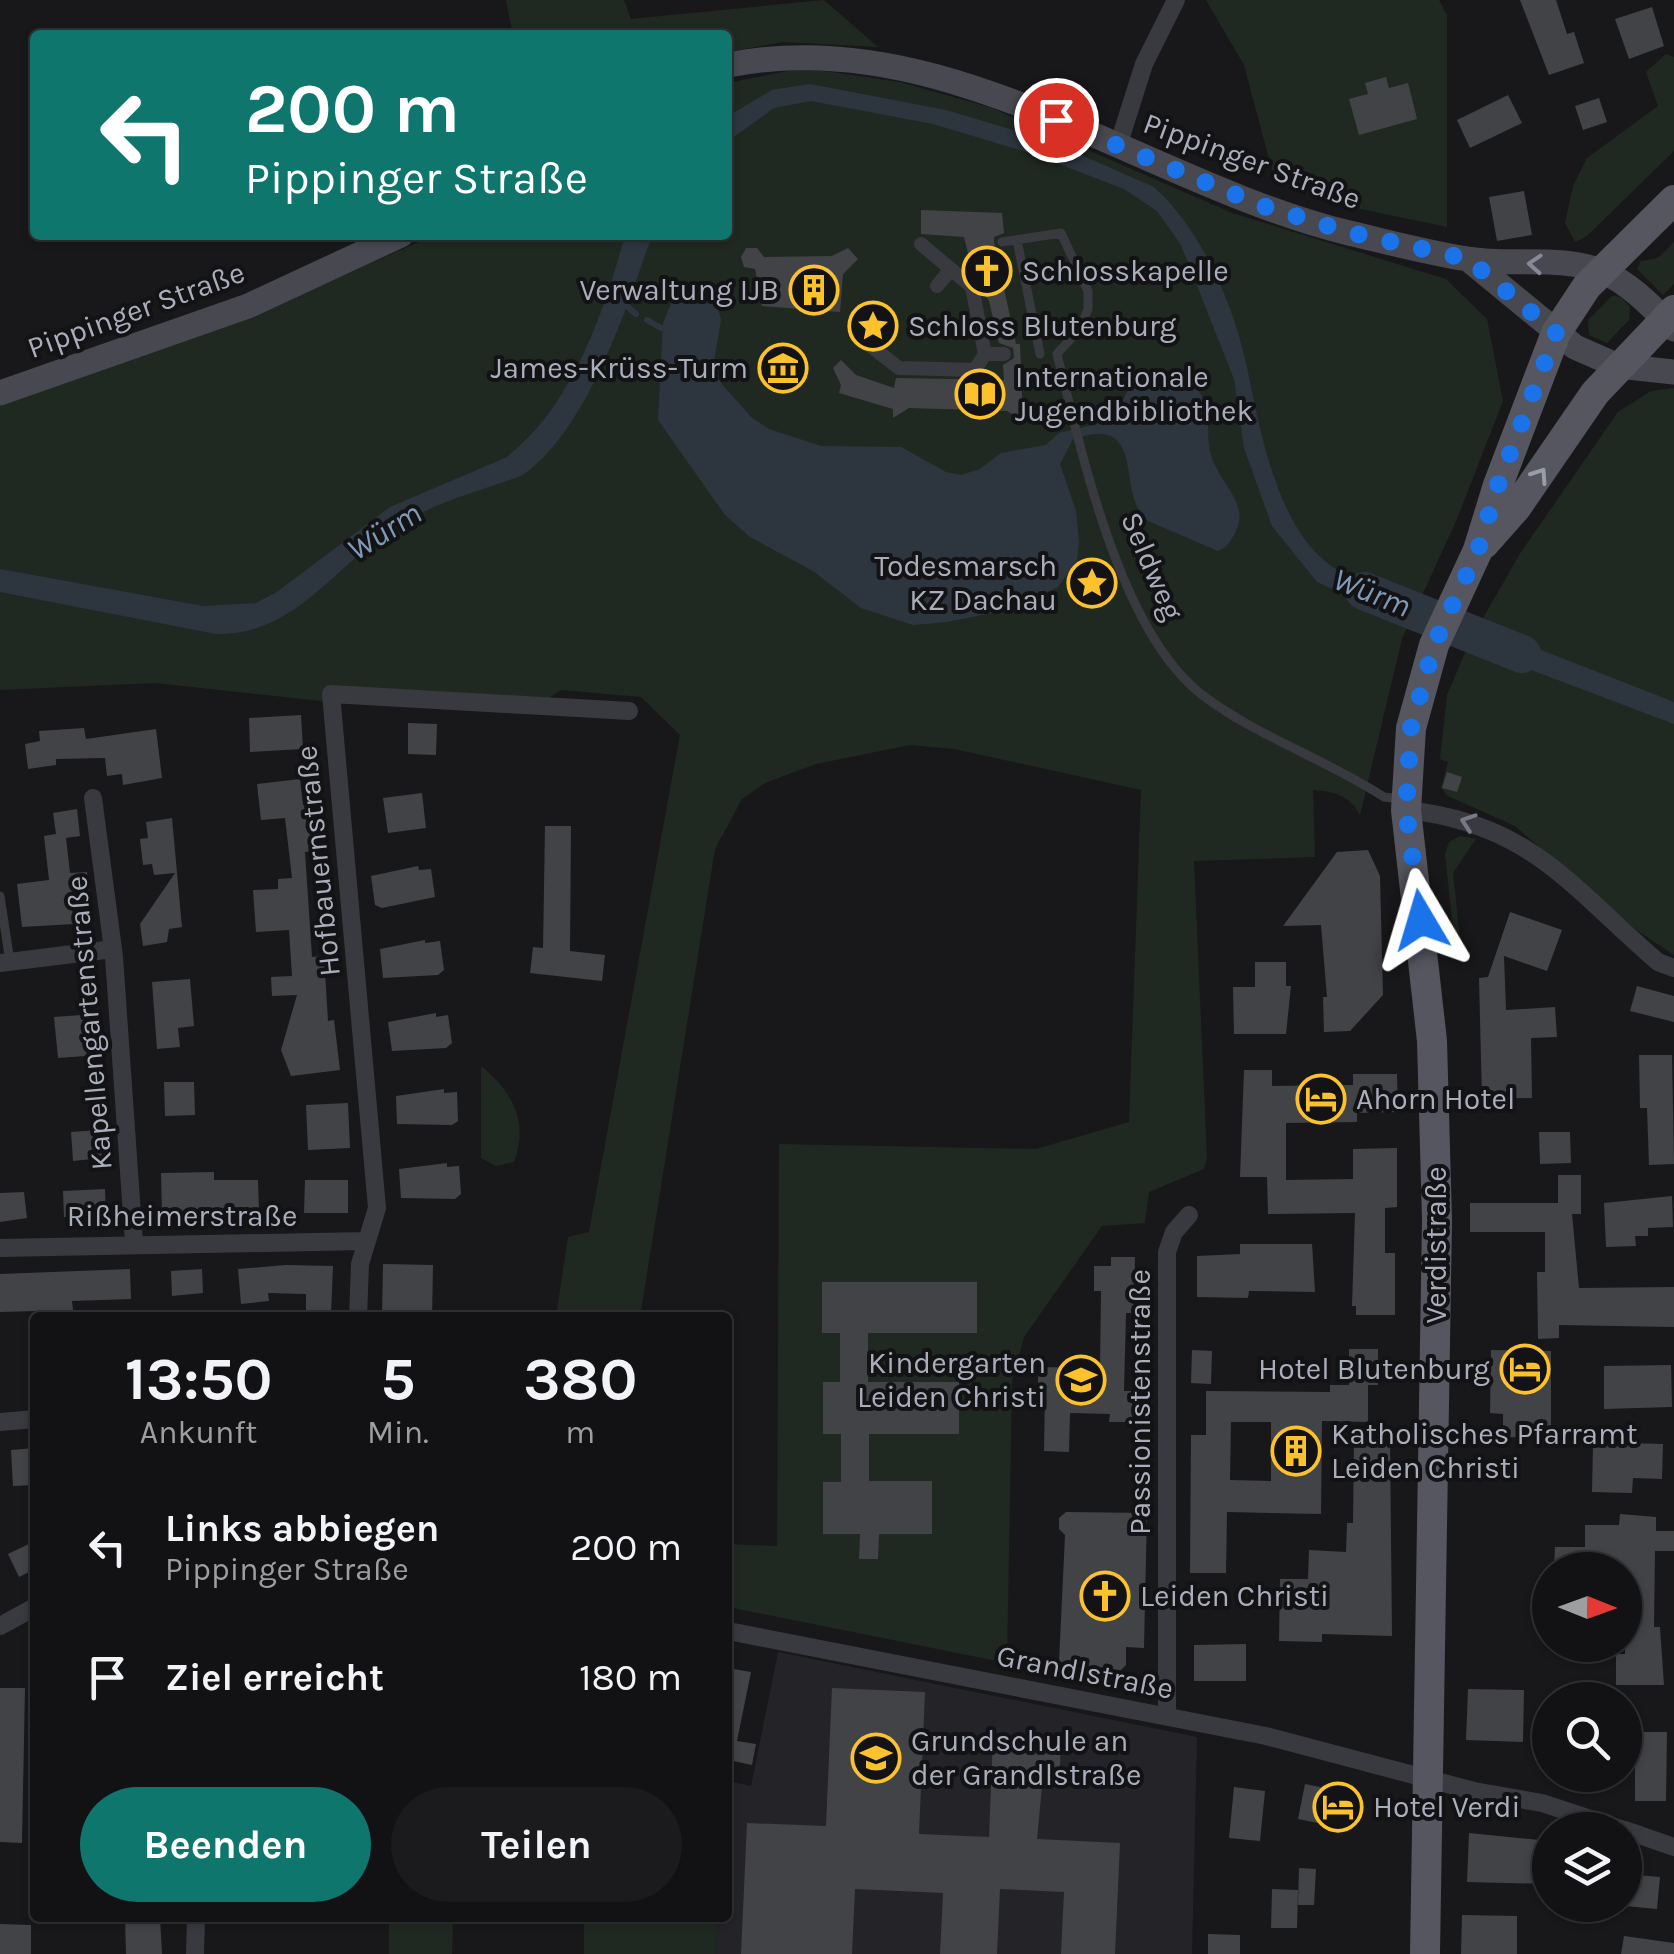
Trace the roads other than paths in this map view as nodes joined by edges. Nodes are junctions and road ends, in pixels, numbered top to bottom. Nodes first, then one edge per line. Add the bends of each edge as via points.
1 (1176, 0) edge
2 (732, 64) edge
3 (1118, 146) junction
4 (1674, 200) edge
5 (391, 240) edge
6 (1017, 240) junction
7 (1002, 242) dead end
8 (922, 244) dead end
9 (1468, 259) junction
10 (951, 269) junction
11 (1602, 270) junction
12 (937, 286) dead end
13 (1671, 320) edge
14 (1556, 333) junction
15 (863, 340) dead end
16 (985, 354) junction
17 (1004, 354) dead end
18 (1040, 354) dead end
19 (1618, 366) junction
20 (1674, 372) edge
21 (0, 393) edge
22 (1478, 550) junction
23 (628, 711) dead end
24 (92, 798) dead end
25 (1406, 805) junction
26 (0, 896) edge
27 (113, 949) junction
28 (5, 963) edge
29 (1674, 968) edge
30 (1189, 1215) dead end
31 (365, 1242) junction
32 (134, 1244) junction
33 (0, 1248) edge
34 (359, 1312) edge
35 (30, 1419) edge
36 (0, 1422) edge
37 (30, 1610) edge
38 (0, 1626) edge
39 (732, 1631) edge
40 (1167, 1716) junction
41 (1429, 1777) junction
42 (1569, 1812) edge
43 (1642, 1836) edge
44 (1674, 1847) edge
45 (196, 1922) edge
46 (194, 1954) edge
47 (1425, 1954) edge

1 - 3 street via 1144,64
2 - 3 main road, Pippinger Straße via 808,57 922,75 1026,106
3 - 9 main road, Pippinger Straße via 1313,223
4 - 11 main road, Verdistraße
5 - 21 main road, Pippinger Straße via 248,306
6 - 7 lane
6 - 18 lane
6 - 25 lane, Seldweg via 1061,233 1088,292 1086,318 1058,351 1112,550 1155,640 1179,674 1222,708
8 - 10 street
11 -> 9 main road, Pippinger Straße
9 - 14 main road, Pippinger Straße
10 - 12 street
10 - 16 street via 972,287
11 - 13 main road
11 - 14 main road, Verdistraße
13 - 19 main road, Verdistraße
14 - 19 main road, Pippinger Straße
14 - 22 main road, Verdistraße
15 - 16 street via 898,368 975,370
16 - 17 street
19 - 20 main road, Pippinger Straße
22 -> 19 main road, Verdistraße
22 - 25 main road, Verdistraße via 1434,645 1411,728
23 - 31 street, Hofbauernstraße via 331,694 376,1208
24 - 27 street, Kapellengartenstraße
29 -> 25 street via 1658,962 1556,866 1522,843
25 - 41 main road, Verdistraße via 1428,977 1435,1135
26 - 28 lane
27 - 28 street
27 - 32 street, Kapellengartenstraße
30 - 40 street, Passionistenstraße via 1167,1252
31 - 32 street, Rißheimerstraße
31 - 34 street, Hofbauernstraße
32 - 33 street, Rißheimerstraße
35 - 36 street
37 - 38 street
39 - 40 street, Grandlstraße
40 - 41 street, Grandlstraße
41 - 42 street, Grandlstraße
41 - 47 main road, Verdistraße
43 - 44 street, Grandlstraße
45 - 46 street

